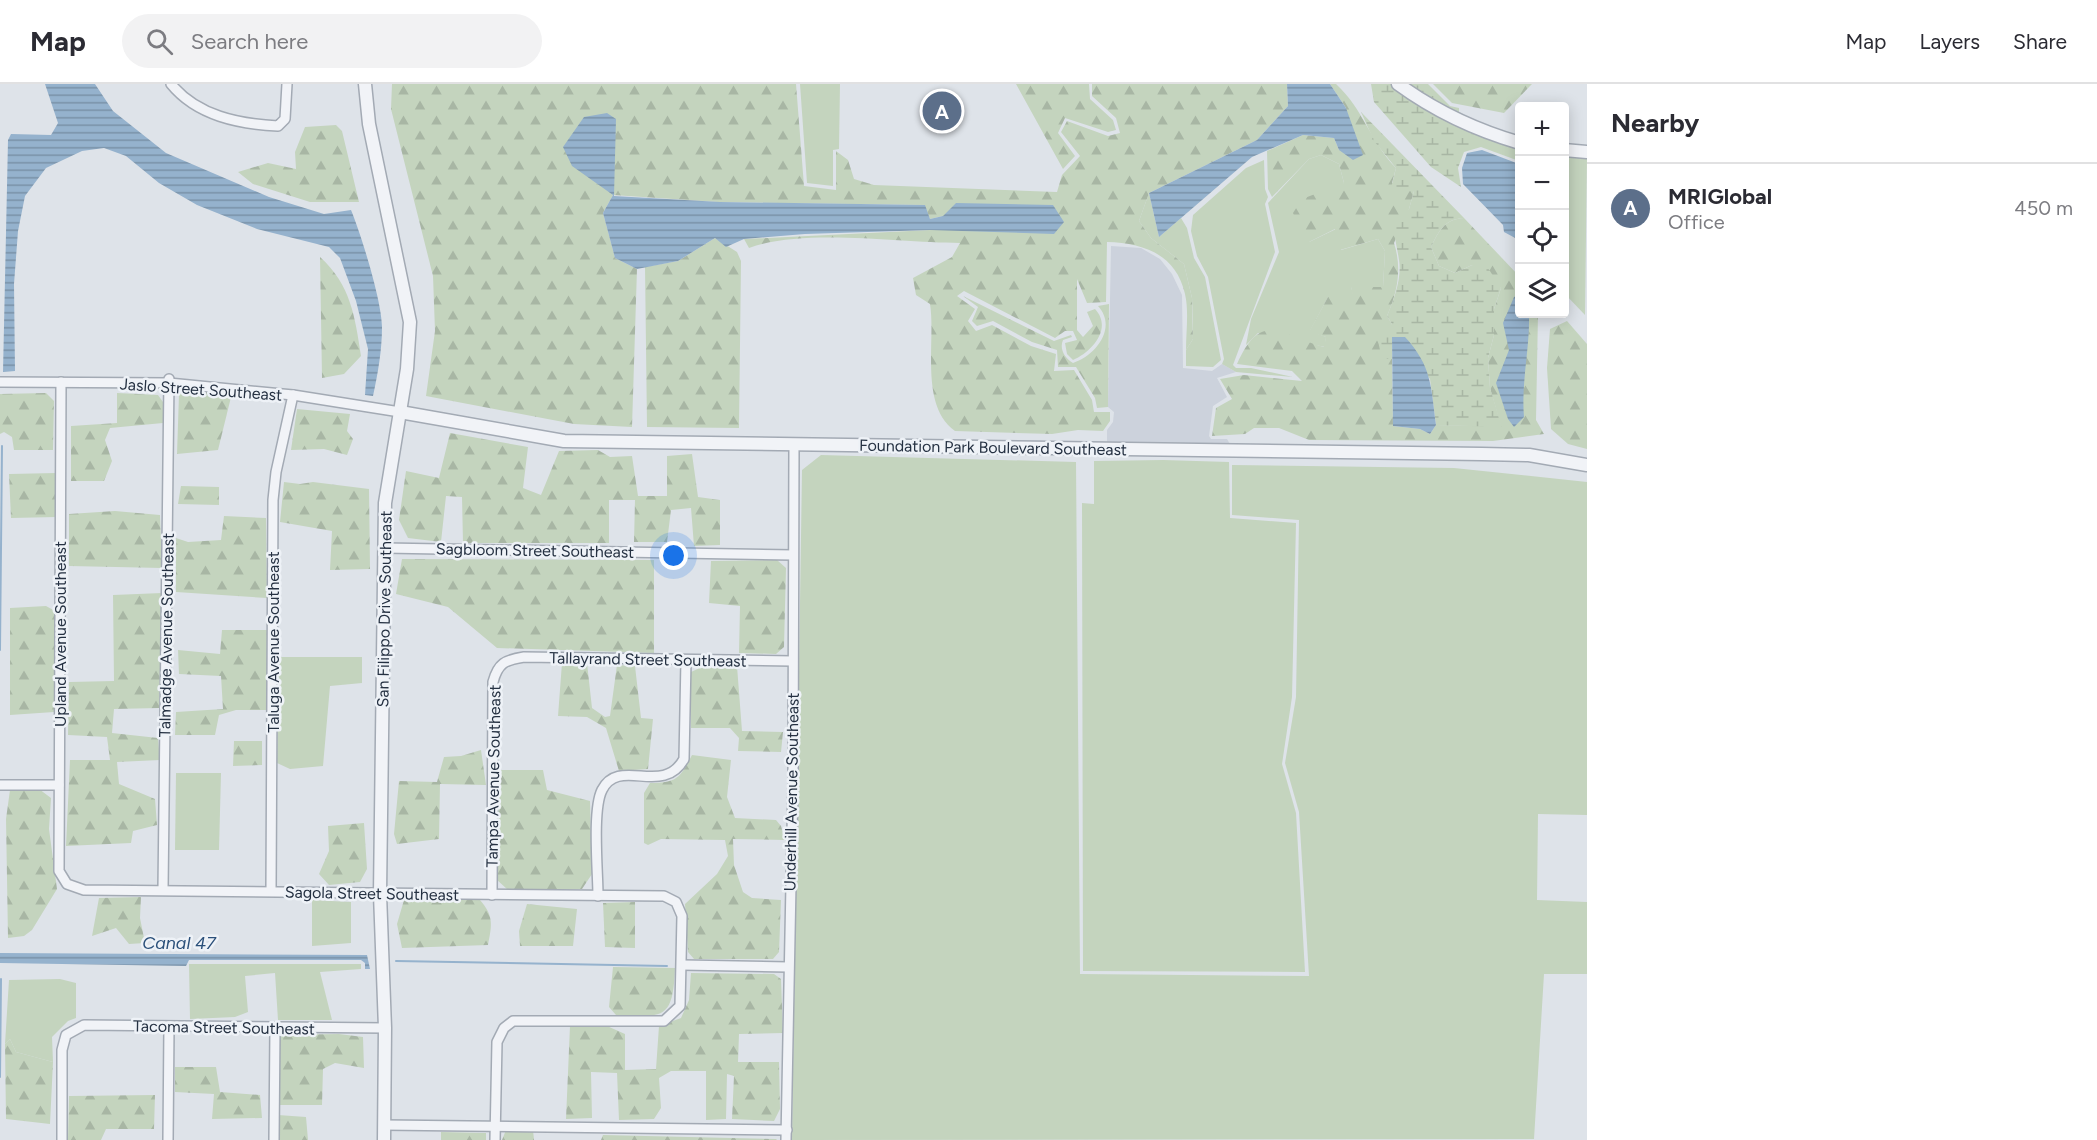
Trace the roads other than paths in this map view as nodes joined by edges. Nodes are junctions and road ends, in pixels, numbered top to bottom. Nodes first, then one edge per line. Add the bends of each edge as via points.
1 (171, 84) edge
2 (287, 84) edge
3 (365, 84) edge
4 (1398, 84) edge
5 (1515, 141) edge
6 (1569, 150) edge
7 (1587, 152) edge
8 (169, 381) junction
9 (0, 382) edge
10 (61, 382) junction
11 (293, 395) junction
12 (400, 412) junction
13 (794, 444) junction
14 (1587, 465) edge
15 (385, 548) junction
16 (793, 555) junction
17 (505, 660) joint
18 (686, 660) junction
19 (792, 661) junction
20 (0, 785) edge
21 (59, 785) junction
22 (67, 884) joint
23 (163, 890) junction
24 (271, 891) junction
25 (380, 894) junction
26 (492, 895) junction
27 (598, 896) junction
28 (682, 964) junction
29 (788, 967) junction
30 (170, 1026) junction
31 (275, 1028) junction
32 (385, 1028) junction
33 (384, 1125) junction
34 (496, 1126) junction
35 (787, 1135) edge
36 (62, 1140) edge
37 (168, 1140) edge
38 (274, 1140) edge
39 (384, 1140) edge
40 (495, 1140) edge

1 - 2 street via 211,114 246,124 278,126 285,119
3 - 12 street, San Filippo Drive Southeast via 369,124 410,322
4 - 5 street via 1462,122
6 - 7 street
8 - 10 street, Jaslo Street Southeast
8 - 11 street, Jaslo Street Southeast
8 - 23 street, Talmadge Avenue Southeast
9 - 10 street, Jaslo Street Southeast
10 - 21 street, Upland Avenue Southeast
11 - 12 street, Jaslo Street Southeast
11 - 24 street, Taluga Avenue Southeast via 273,500
12 - 13 street, Foundation Park Boulevard Southeast via 564,441
12 - 15 street, San Filippo Drive Southeast via 386,503
13 - 14 street, Foundation Park Boulevard Southeast via 1529,455
13 - 16 street, Underhill Avenue Southeast
15 - 16 street, Sagbloom Street Southeast
15 - 25 street, San Filippo Drive Southeast
16 - 19 street, Underhill Avenue Southeast
17 - 18 street, Tallayrand Street Southeast
17 - 26 street, Tampa Avenue Southeast via 497,668 493,682
18 - 19 street, Tallayrand Street Southeast
18 - 27 street via 684,759 679,768 667,777 622,775 602,790 598,805
19 - 29 street, Underhill Avenue Southeast
20 - 21 street
21 - 22 street, Upland Avenue Southeast via 59,871
22 - 23 street, Sagola Street Southeast via 84,890
23 - 24 street, Sagola Street Southeast
24 - 25 street, Sagola Street Southeast
25 - 26 street, Sagola Street Southeast
25 - 32 street, San Filippo Drive Southeast
26 - 27 street, Sagola Street Southeast
27 - 28 street, Sagola Street Southeast via 664,896 676,902 682,916
28 - 29 street
28 - 34 street via 680,1006 664,1021 527,1019 513,1021 504,1028 496,1042
29 - 35 street, Underhill Avenue Southeast
30 - 31 street, Tacoma Street Southeast
30 - 36 street, Tacoma Street Southeast via 84,1025 66,1035 62,1050
30 - 37 street
31 - 32 street, Tacoma Street Southeast
31 - 38 street
32 - 33 street, San Filippo Drive Southeast
33 - 34 street
33 - 39 street, San Filippo Drive Southeast
34 - 35 street
34 - 40 street

